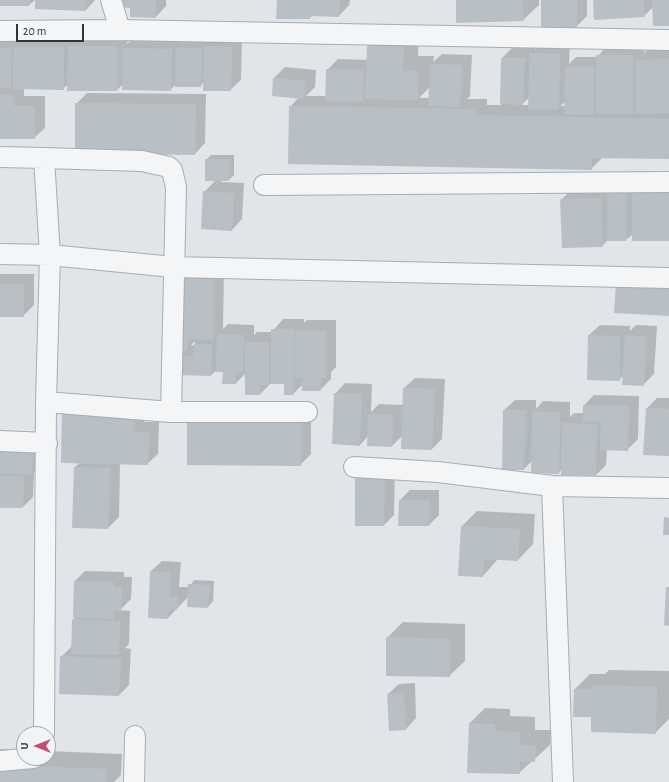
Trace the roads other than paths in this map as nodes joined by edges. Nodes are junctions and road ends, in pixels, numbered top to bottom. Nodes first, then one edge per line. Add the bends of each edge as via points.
1 (111, 0) edge
2 (120, 30) junction
3 (0, 31) edge
4 (669, 40) edge
5 (0, 157) edge
6 (44, 158) junction
7 (669, 182) edge
8 (264, 185) dead end
9 (0, 254) edge
10 (50, 255) junction
11 (173, 267) junction
12 (669, 278) edge
13 (46, 402) junction
14 (170, 412) junction
15 (307, 412) dead end
16 (0, 442) edge
17 (47, 443) junction
18 (354, 467) dead end
19 (552, 486) junction
20 (669, 488) edge
21 (44, 726) edge
22 (135, 736) dead end
23 (16, 760) edge
24 (0, 761) edge
25 (134, 782) edge
26 (563, 782) edge

1 - 2 street
2 - 3 street
2 - 4 street
5 - 6 street
6 - 10 street
6 - 11 street via 142,161 169,167 176,186
7 - 8 street
9 - 10 street
10 - 11 street
10 - 13 street
11 - 12 street
11 - 14 street
13 - 14 street
13 - 17 street
14 - 15 street
16 - 17 street
17 - 21 street
18 - 19 street via 438,472
19 - 20 street
19 - 26 street
22 - 25 street
23 - 24 street

